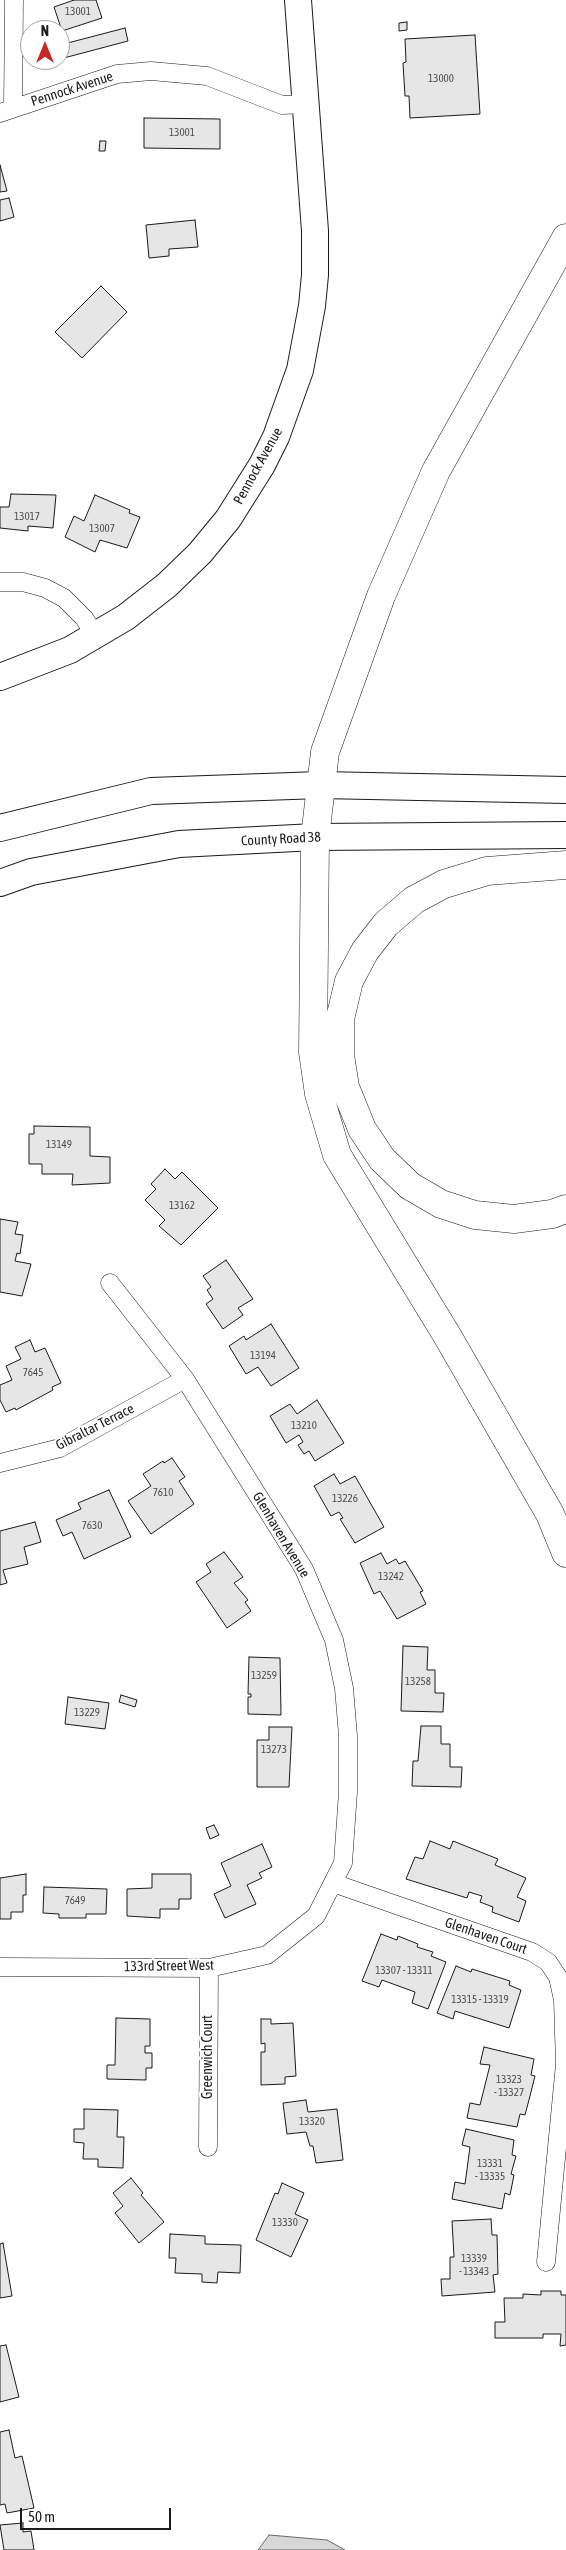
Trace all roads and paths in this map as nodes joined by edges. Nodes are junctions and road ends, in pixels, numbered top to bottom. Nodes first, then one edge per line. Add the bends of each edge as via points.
1 (14, 0) edge
2 (298, 0) edge
3 (306, 104) junction
4 (7, 111) edge
5 (566, 238) edge
6 (0, 582) edge
7 (95, 635) junction
8 (0, 677) edge
9 (320, 785) junction
10 (566, 790) edge
11 (0, 828) edge
12 (566, 835) edge
13 (315, 836) junction
14 (566, 865) edge
15 (0, 883) edge
16 (566, 1209) edge
17 (110, 1283) dead end
18 (186, 1379) junction
19 (0, 1462) edge
20 (566, 1554) edge
21 (334, 1883) junction
22 (0, 1967) edge
23 (209, 1968) junction
24 (208, 2147) dead end
25 (546, 2262) dead end

1 - 4 street, Pennock Avenue
2 - 3 main road, Pennock Avenue
3 - 4 street, Pennock Avenue via 282,105 207,76 151,71 117,74
3 - 7 main road, Pennock Avenue via 315,275 308,336 286,414 262,465 228,519 200,553 167,585 126,617
5 - 9 highway via 436,471 381,596 325,752
6 - 7 street via 23,582 64,598
7 - 8 main road, Pennock Avenue via 70,650
9 - 10 main road
9 - 11 main road via 151,791
9 - 13 highway
12 - 13 main road, County Road 38
13 - 15 main road, County Road 38 via 180,844 31,872
13 - 20 highway via 313,1052 319,1094 337,1156 448,1337 550,1514
14 - 16 highway via 488,871 444,884 414,900 386,924 349,981 340,1019 340,1055 345,1088 362,1129 382,1159 410,1186 441,1204 475,1215 514,1220
17 - 18 street, Glenhaven Avenue
18 - 19 street, Gibraltar Terrace via 60,1448
18 - 21 street, Glenhaven Avenue via 304,1569 334,1640 344,1688 348,1736 343,1863
21 - 23 street, 133rd Street West via 316,1916 267,1955
21 - 25 street, Glenhaven Court via 532,1952 548,1962 558,1977 563,2000 565,2064
22 - 23 street, 133rd Street West
23 - 24 street, Greenwich Court

